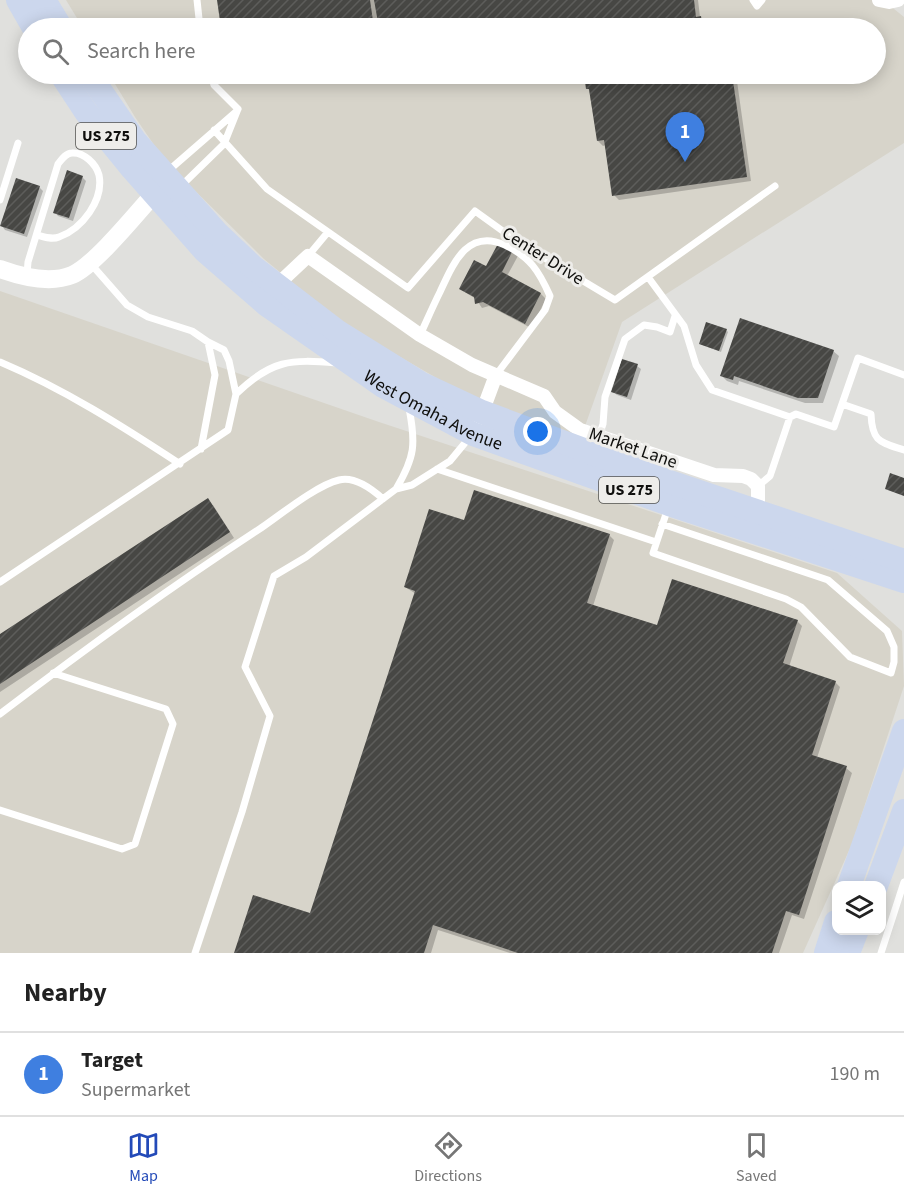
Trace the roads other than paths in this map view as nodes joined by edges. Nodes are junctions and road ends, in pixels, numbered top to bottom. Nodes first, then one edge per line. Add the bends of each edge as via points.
1 (18, 0) edge
2 (44, 0) edge
3 (197, 0) edge
4 (753, 0) edge
5 (762, 0) edge
6 (879, 0) edge
7 (898, 0) edge
8 (28, 18) edge
9 (55, 18) edge
10 (199, 18) edge
11 (68, 84) edge
12 (96, 84) edge
13 (214, 84) edge
14 (238, 109) junction
15 (214, 130) junction
16 (18, 143) dead end
17 (224, 144) junction
18 (166, 185) junction
19 (775, 186) dead end
20 (0, 200) edge
21 (328, 232) junction
22 (37, 235) junction
23 (308, 256) junction
24 (90, 263) junction
25 (0, 269) edge
26 (27, 276) junction
27 (648, 277) junction
28 (276, 286) junction
29 (675, 316) junction
30 (420, 334) junction
31 (208, 342) junction
32 (0, 362) edge
33 (350, 365) junction
34 (496, 375) junction
35 (904, 375) edge
36 (236, 394) junction
37 (408, 399) junction
38 (842, 404) junction
39 (790, 417) junction
40 (478, 423) junction
41 (599, 436) junction
42 (201, 449) junction
43 (904, 450) edge
44 (180, 464) junction
45 (437, 469) junction
46 (758, 486) junction
47 (396, 489) junction
48 (383, 499) junction
49 (755, 511) junction
50 (666, 514) junction
51 (656, 542) junction
52 (904, 561) edge
53 (904, 581) edge
54 (0, 582) edge
55 (53, 673) junction
56 (0, 714) edge
57 (904, 731) edge
58 (0, 810) edge
59 (904, 811) edge
60 (850, 881) edge
61 (878, 881) edge
62 (904, 882) edge
63 (832, 935) edge
64 (855, 935) edge
65 (195, 953) edge
66 (826, 953) edge
67 (848, 953) edge
68 (881, 953) edge

1 - 8 highway
2 - 9 highway
3 - 10 lane
4 - 5 lane via 757,6
6 - 7 street
11 - 18 highway, US 275 via 86,112
12 - 18 highway, US 275
13 - 14 lane
14 - 15 lane
14 - 17 lane
15 - 17 lane
15 - 18 lane
16 - 20 lane
17 - 18 lane
17 - 21 lane via 267,189
18 - 24 street
18 - 28 highway, West Omaha Avenue / US 275
18 - 33 highway, West Omaha Avenue / US 275 via 205,251 267,305
19 - 27 lane, Center Drive
21 - 23 lane
21 - 27 lane, Center Drive via 408,288 475,211 518,242 615,300
22 - 22 lane via 58,238 77,227 90,213 99,174 84,156 65,155 58,164
22 - 26 lane
23 - 28 street
23 - 30 street, Market Lane
24 - 26 street via 73,275 50,279
24 - 31 lane via 127,304 148,317 192,331
25 - 26 street
27 - 29 lane
28 - 40 highway, West Omaha Avenue / US 275 via 338,332 450,399
29 - 39 lane via 684,326 696,365 712,390
29 - 41 lane via 670,332 644,325 625,339 605,397
30 - 34 street, Market Lane
30 - 34 lane via 454,263 468,246 480,240 496,241 517,251 541,274 550,296 545,310
31 - 36 lane via 224,350
31 - 42 lane via 216,375
32 - 44 lane via 32,375 117,423
33 - 36 lane via 291,361 254,377
33 - 37 highway, West Omaha Avenue / US 275
34 - 40 street
34 - 41 street, Market Lane via 544,396 568,422
35 - 38 lane via 858,358
36 - 42 lane via 228,430
37 - 40 highway, West Omaha Avenue / US 275
37 - 47 lane via 414,450
38 - 39 lane via 834,427 796,414
38 - 43 lane via 871,414 877,439
39 - 46 lane via 770,476
40 - 45 lane via 450,461
40 - 49 highway, West Omaha Avenue / US 275
40 - 50 highway, West Omaha Avenue / US 275
41 - 46 street, Market Lane via 714,476 743,476
42 - 44 lane
44 - 54 lane
45 - 47 lane via 412,485
45 - 51 lane
46 - 49 street
47 - 48 lane
48 - 55 lane via 349,479 318,490
48 - 65 lane via 306,557 273,576 245,667 270,716
49 - 52 highway, West Omaha Avenue / US 275
50 - 51 lane
50 - 51 lane via 828,580 887,631 894,647 891,672 850,657 801,606 653,552
50 - 53 highway, West Omaha Avenue / US 275
55 - 56 lane
55 - 58 lane via 166,709 173,724 135,844 122,849
57 - 60 highway
59 - 61 highway
62 - 68 lane
63 - 66 highway
64 - 67 highway

